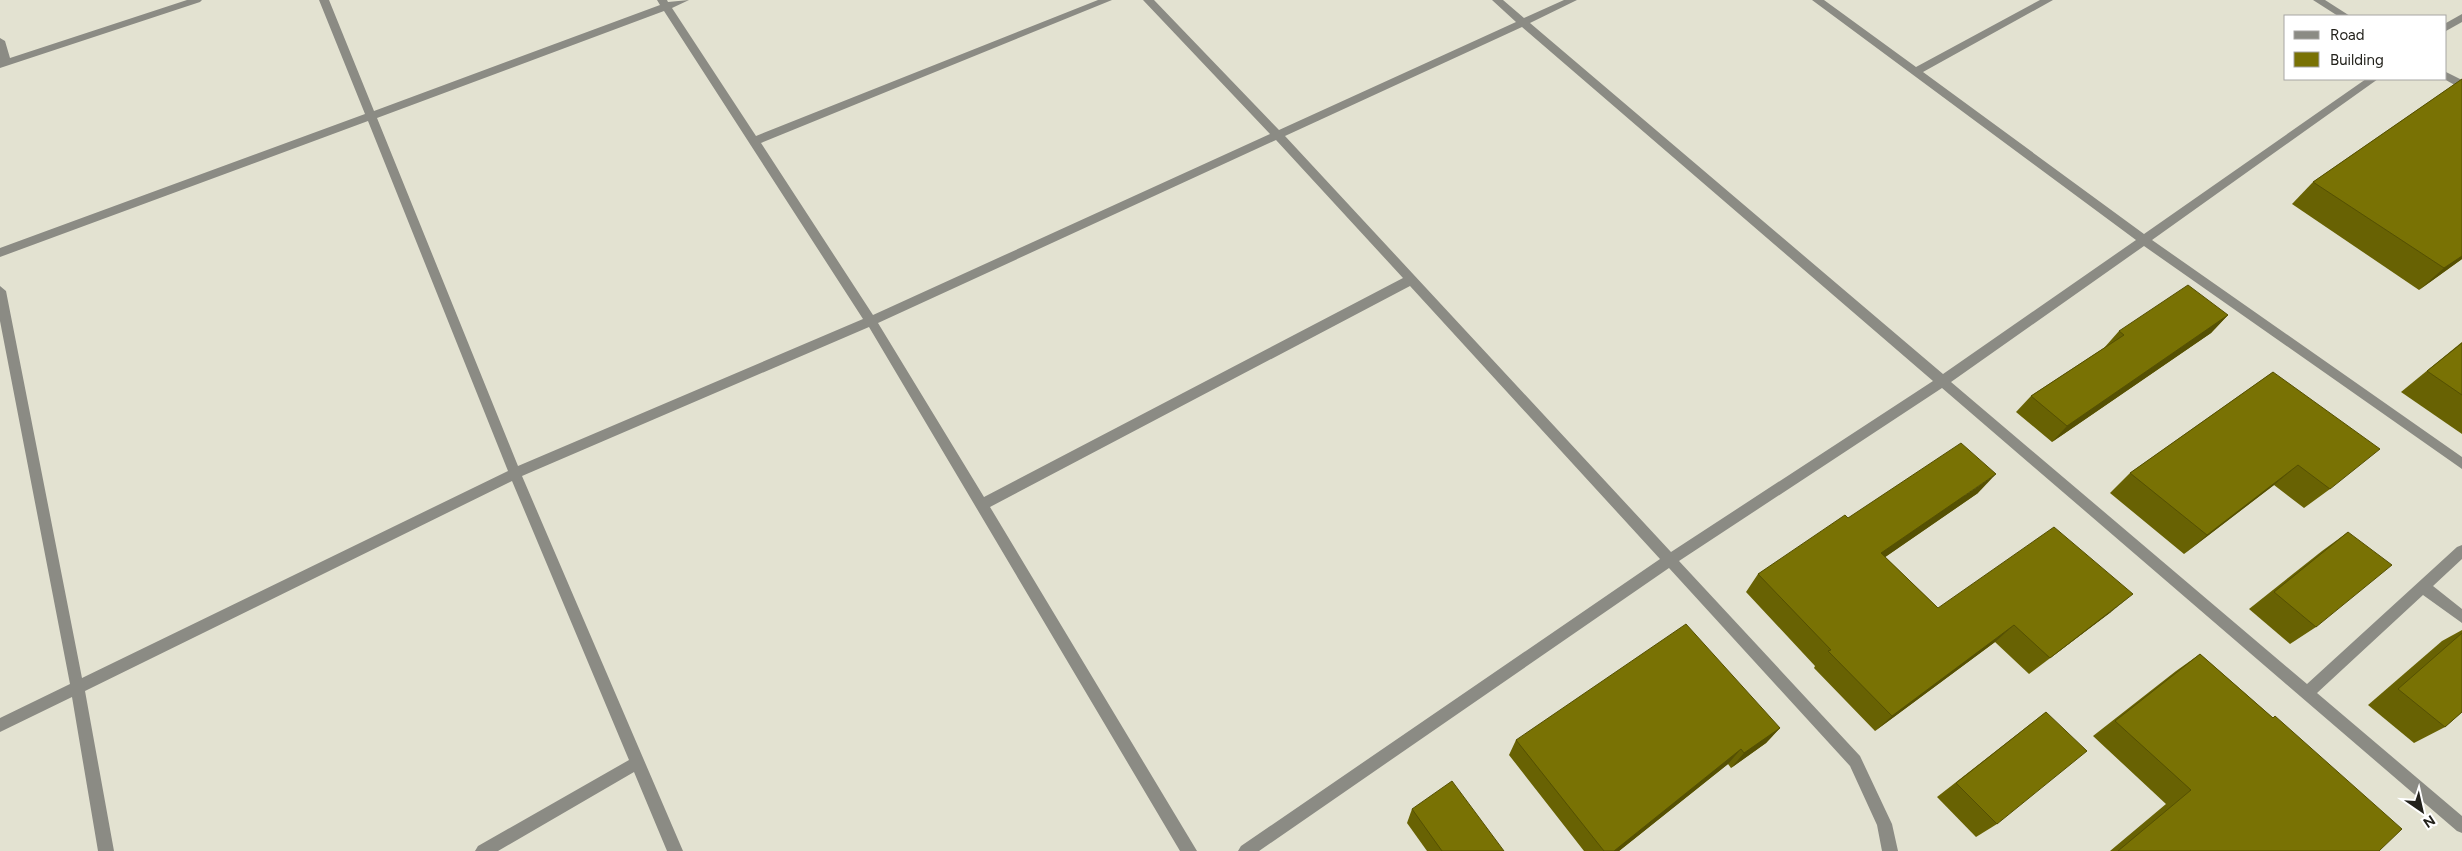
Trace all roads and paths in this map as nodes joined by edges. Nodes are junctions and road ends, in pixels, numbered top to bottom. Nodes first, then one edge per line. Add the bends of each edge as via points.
1 (197, 0) edge
2 (324, 0) edge
3 (684, 0) edge
4 (1108, 0) edge
5 (1148, 0) edge
6 (1497, 0) edge
7 (1572, 0) edge
8 (1817, 0) edge
9 (2048, 0) edge
10 (2318, 0) edge
11 (664, 3) edge
12 (2343, 15) edge
13 (2462, 17) edge
14 (1524, 22) junction
15 (2447, 27) edge
16 (0, 41) edge
17 (3, 64) edge
18 (1915, 72) junction
19 (2447, 76) edge
20 (2372, 80) edge
21 (2462, 85) edge
22 (372, 115) junction
23 (1278, 135) junction
24 (753, 142) junction
25 (2144, 240) junction
26 (0, 253) edge
27 (1412, 279) junction
28 (0, 291) edge
29 (871, 321) junction
30 (1943, 381) junction
31 (2462, 464) edge
32 (515, 473) junction
33 (981, 505) junction
34 (2462, 551) edge
35 (1671, 559) junction
36 (2423, 587) junction
37 (2462, 617) edge
38 (77, 686) junction
39 (2307, 693) junction
40 (0, 725) edge
41 (637, 763) junction
42 (2462, 826) edge
43 (106, 851) edge
44 (483, 851) edge
45 (675, 851) edge
46 (1189, 851) edge
47 (1246, 851) edge
48 (1890, 851) edge

1 - 17 street
2 - 22 street
3 - 11 street
4 - 24 street
5 - 23 street
6 - 14 street
7 - 14 street
8 - 18 street
9 - 18 street
10 - 12 street
11 - 22 street
11 - 24 street
13 - 15 street
14 - 23 street
14 - 30 street
16 - 17 street
18 - 25 street
19 - 21 street
20 - 25 street
22 - 26 street
22 - 32 street
23 - 27 street
23 - 29 street
24 - 29 street
25 - 30 street
25 - 31 street
27 - 33 street
27 - 35 street
28 - 38 street
29 - 32 street
29 - 33 street
30 - 35 street
30 - 39 street
32 - 38 street
32 - 41 street
33 - 46 street
34 - 36 street
35 - 47 street
35 - 48 street via 1855,761 1884,824
36 - 37 street
36 - 39 street
38 - 40 street
38 - 43 street
39 - 42 street
41 - 44 street
41 - 45 street

